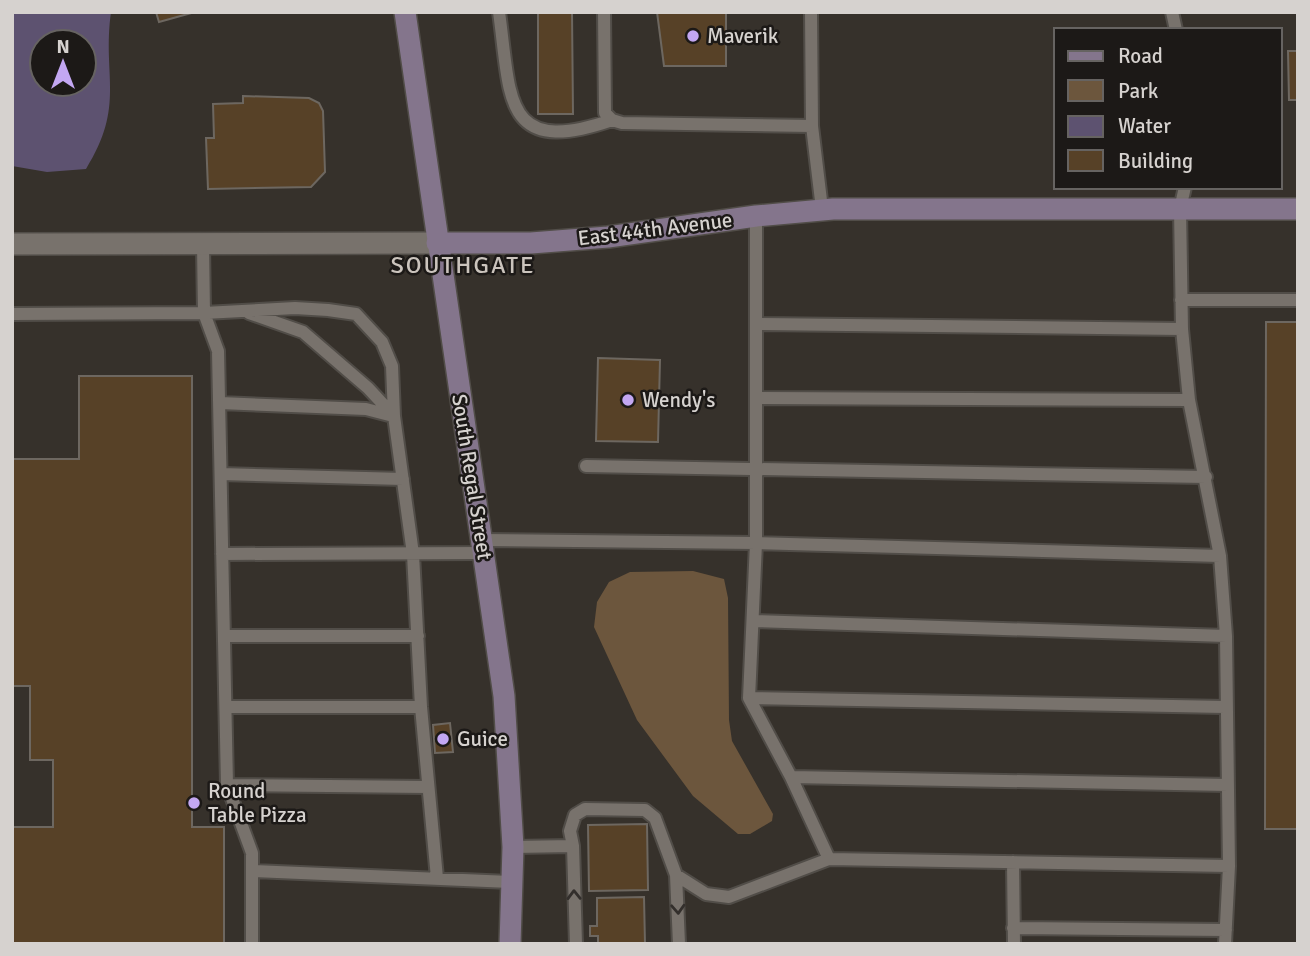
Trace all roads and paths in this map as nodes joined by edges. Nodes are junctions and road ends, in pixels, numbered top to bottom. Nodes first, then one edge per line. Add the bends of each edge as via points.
1 (405, 12) edge
2 (499, 12) edge
3 (604, 12) edge
4 (811, 12) edge
5 (612, 120) junction
6 (812, 126) junction
7 (1185, 189) edge
8 (822, 209) junction
9 (1180, 209) junction
10 (1298, 209) edge
11 (756, 216) junction
12 (437, 243) junction
13 (12, 244) edge
14 (203, 244) junction
15 (1181, 300) junction
16 (1298, 300) edge
17 (242, 311) junction
18 (204, 313) junction
19 (12, 314) edge
20 (757, 324) junction
21 (1182, 329) junction
22 (757, 398) junction
23 (1189, 400) junction
24 (219, 403) junction
25 (394, 416) junction
26 (586, 466) dead end
27 (757, 470) junction
28 (221, 474) junction
29 (1206, 477) junction
30 (403, 479) junction
31 (756, 543) junction
32 (483, 547) junction
33 (222, 554) junction
34 (413, 554) junction
35 (1220, 556) junction
36 (753, 621) junction
37 (224, 636) junction
38 (418, 636) junction
39 (1226, 636) junction
40 (749, 698) junction
41 (226, 707) junction
42 (421, 707) junction
43 (1225, 707) junction
44 (791, 777) junction
45 (226, 785) junction
46 (1228, 785) junction
47 (428, 787) junction
48 (573, 846) junction
49 (513, 847) junction
50 (829, 859) junction
51 (1013, 862) junction
52 (1229, 866) junction
53 (252, 870) junction
54 (676, 875) junction
55 (438, 878) junction
56 (512, 882) junction
57 (1013, 928) junction
58 (1226, 937) edge
59 (252, 944) edge
60 (510, 944) edge
61 (576, 944) edge
62 (679, 944) edge
63 (1014, 944) edge

1 - 12 main road, South Regal Street
2 - 5 lane via 512,101 519,114 546,132 564,134
3 - 5 lane via 605,113
4 - 6 lane
5 - 6 lane
6 - 8 lane
7 - 9 lane
8 - 9 main road, East 44th Avenue
8 - 11 main road, East 44th Avenue
9 - 10 main road, East 44th Avenue
9 - 15 lane
11 - 12 main road, East 44th Avenue via 596,239
11 - 20 lane
12 - 14 street, East 44th Avenue
12 - 32 main road, South Regal Street
13 - 14 street, East 44th Avenue
14 - 18 lane
15 - 16 lane
15 - 21 lane
17 - 18 lane
17 - 25 lane via 303,332
17 - 25 lane via 295,308 356,314 382,342 391,366
18 - 19 lane
18 - 24 lane via 218,351
20 - 21 lane
20 - 22 lane
21 - 23 lane
22 - 23 lane
22 - 27 lane
23 - 29 lane
24 - 25 lane via 366,409
24 - 28 lane
25 - 30 lane
26 - 27 lane
27 - 29 lane
27 - 31 lane
28 - 30 lane
28 - 33 lane
29 - 35 lane
30 - 34 lane
31 - 32 lane
31 - 35 lane
31 - 36 lane
32 - 34 lane
32 - 49 main road, South Regal Street via 503,696
33 - 34 lane
33 - 37 lane
34 - 38 lane
35 - 39 lane
36 - 39 lane
36 - 40 lane
37 - 38 lane
37 - 41 lane
38 - 42 lane
39 - 43 lane
40 - 43 lane
40 - 44 lane
41 - 42 lane
41 - 45 lane
42 - 47 lane
43 - 46 lane
44 - 46 lane
44 - 50 lane
45 - 47 lane
45 - 53 lane via 249,841
46 - 52 lane
47 - 55 lane
48 - 49 lane
48 - 54 lane via 570,831 575,816 585,809 645,810 655,818
61 -> 48 lane
49 - 56 main road, South Regal Street
50 - 51 lane
50 - 54 lane via 729,897 706,894
51 - 52 lane
51 - 57 lane
52 - 58 lane
53 - 55 lane
53 - 59 lane
54 -> 62 lane
55 - 56 lane
56 - 60 main road, South Regal Street
57 - 58 lane
57 - 63 lane

